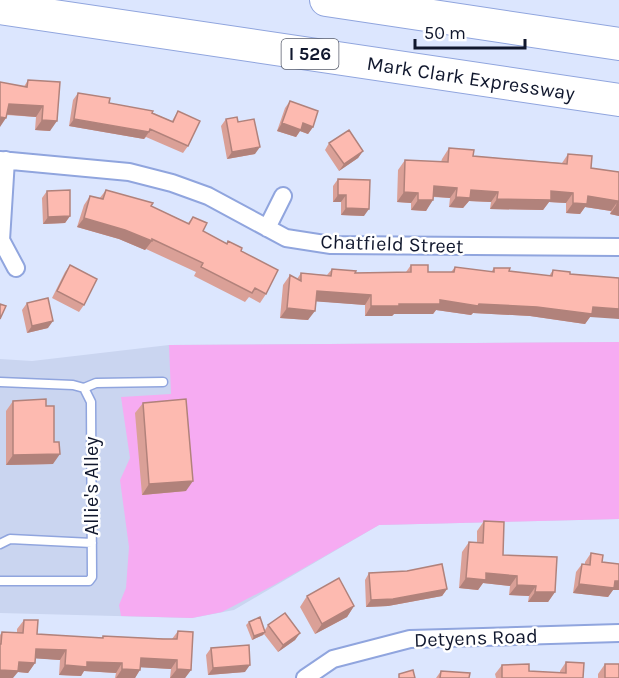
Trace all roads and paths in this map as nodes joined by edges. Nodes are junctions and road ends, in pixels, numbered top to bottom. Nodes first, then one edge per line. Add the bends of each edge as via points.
1 (326, 0) edge
2 (0, 8) edge
3 (619, 44) edge
4 (619, 100) edge
5 (3, 160) edge
6 (283, 196) dead end
7 (267, 228) junction
8 (619, 247) edge
9 (16, 268) dead end
10 (0, 382) edge
11 (163, 382) dead end
12 (84, 388) junction
13 (92, 543) junction
14 (0, 544) edge
15 (1, 577) edge
16 (619, 633) edge
17 (304, 678) edge

1 - 3 highway
2 - 4 highway, Mark Clark Expressway / I 526
5 - 7 street, Chatfield Street via 129,172 172,183 208,196
5 - 9 street via 1,240
6 - 7 street
7 - 8 street, Chatfield Street via 285,238 332,245
10 - 12 lane
11 - 12 lane via 96,383
12 - 13 lane, Allie's Alley via 91,402
13 - 14 lane via 10,539
13 - 15 lane, Allie's Alley via 89,581
16 - 17 street, Detyens Road via 410,639 333,658

